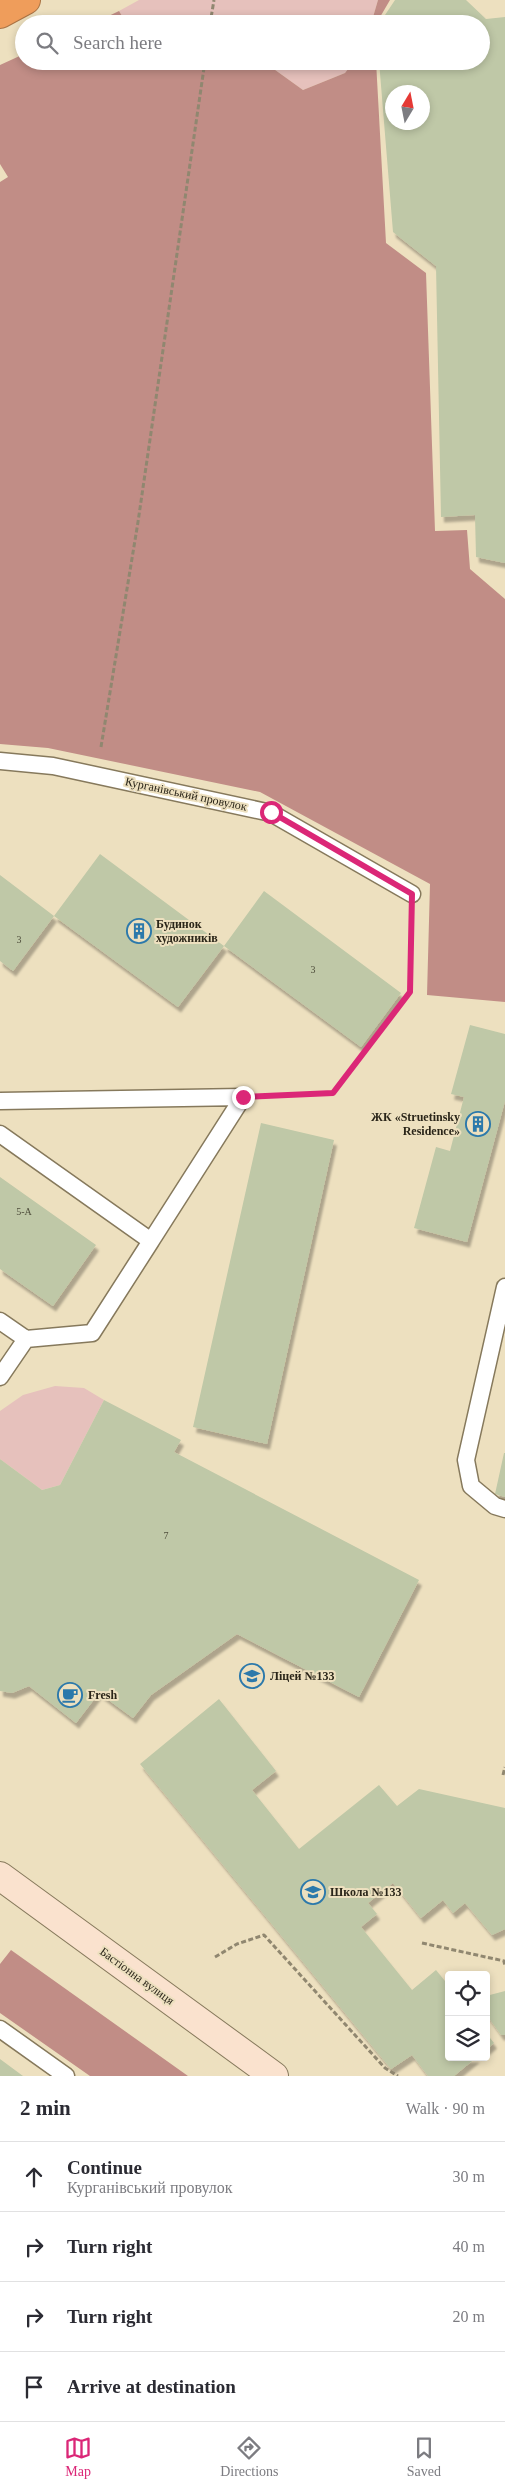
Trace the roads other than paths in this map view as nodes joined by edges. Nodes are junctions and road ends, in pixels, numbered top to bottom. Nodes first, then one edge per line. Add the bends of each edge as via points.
1 (26, 0) edge
2 (0, 14) edge
3 (0, 761) edge
4 (412, 894) road end
5 (0, 1101) edge
6 (0, 1134) edge
7 (151, 1241) junction
8 (505, 1288) edge
9 (0, 1321) edge
10 (26, 1339) junction
11 (0, 1377) edge
12 (505, 1509) edge
13 (0, 1876) edge
14 (0, 2029) edge
15 (66, 2076) edge
16 (274, 2076) edge

1 - 2 highway
3 - 4 lane, Курганівський провулок via 53,766 271,812
5 - 7 lane via 243,1097
6 - 7 lane
7 - 10 lane via 92,1333
8 - 12 lane via 466,1460 471,1486 494,1506
9 - 10 lane
10 - 11 lane
13 - 16 street, Бастіонна вулиця
14 - 15 lane

